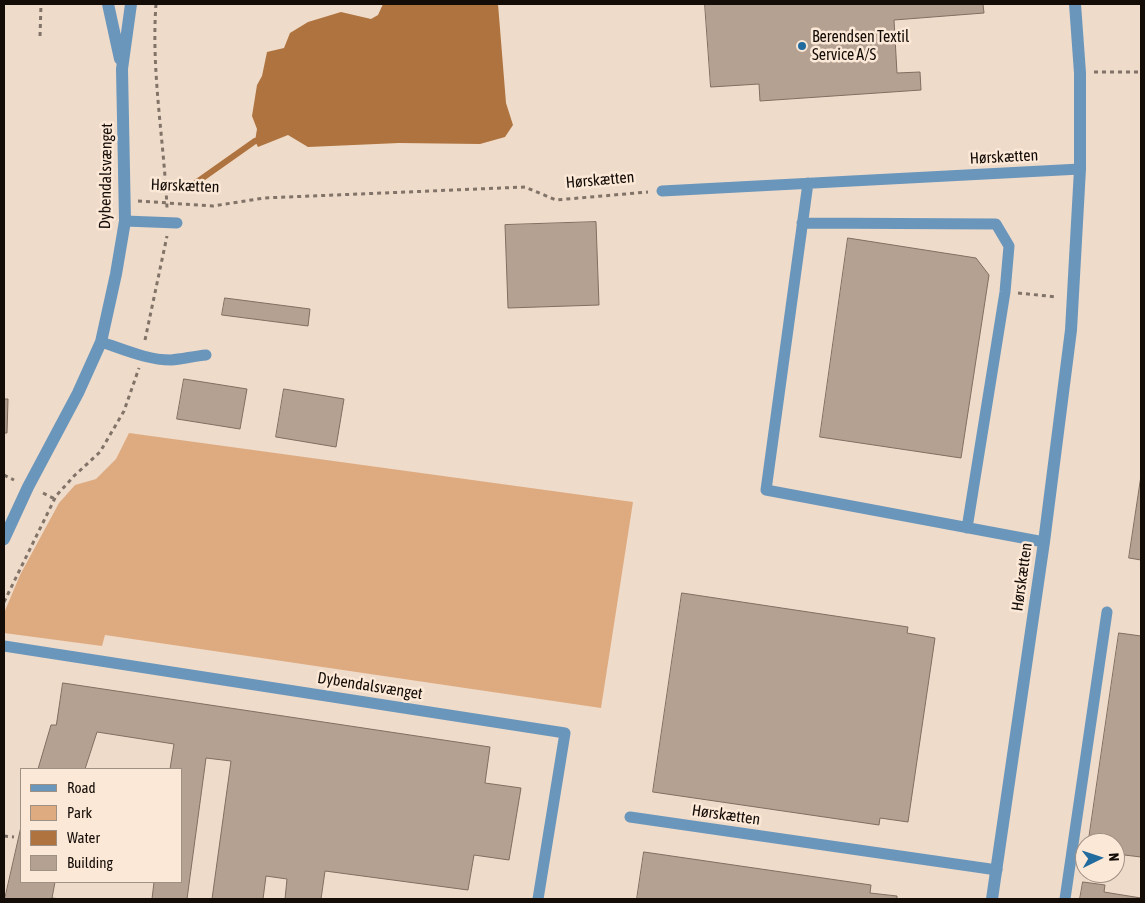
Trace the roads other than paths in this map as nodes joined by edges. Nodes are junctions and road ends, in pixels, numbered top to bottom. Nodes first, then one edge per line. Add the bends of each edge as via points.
1 (108, 4) edge
2 (130, 4) edge
3 (1075, 4) edge
4 (122, 69) junction
5 (1080, 169) junction
6 (808, 183) junction
7 (662, 191) road end
8 (124, 221) junction
9 (172, 223) road end
10 (802, 223) junction
11 (101, 342) junction
12 (206, 355) dead end
13 (967, 528) junction
14 (4, 539) edge
15 (1044, 542) junction
16 (1108, 612) dead end
17 (4, 646) edge
18 (630, 817) dead end
19 (997, 870) junction
20 (538, 899) edge
21 (992, 899) edge
22 (1064, 899) edge

1 - 4 street, Dybendalsvænget
2 - 4 street, Dybendalsvænget
3 - 5 street, Hørskætten via 1080,72
4 - 8 street, Dybendalsvænget
5 - 6 lane, Hørskætten
5 - 15 street, Hørskætten via 1071,330
6 - 7 lane, Hørskætten
6 - 10 lane
8 - 9 lane
8 - 11 street, Dybendalsvænget
10 - 13 lane via 766,490
10 - 13 lane via 996,224 1010,246
11 - 12 lane via 142,356 170,360
11 - 14 street, Dybendalsvænget
13 - 15 lane
15 - 19 street, Hørskætten
16 - 22 lane
17 - 20 lane, Dybendalsvænget via 565,733
18 - 19 lane, Hørskætten
19 - 21 street, Hørskætten

